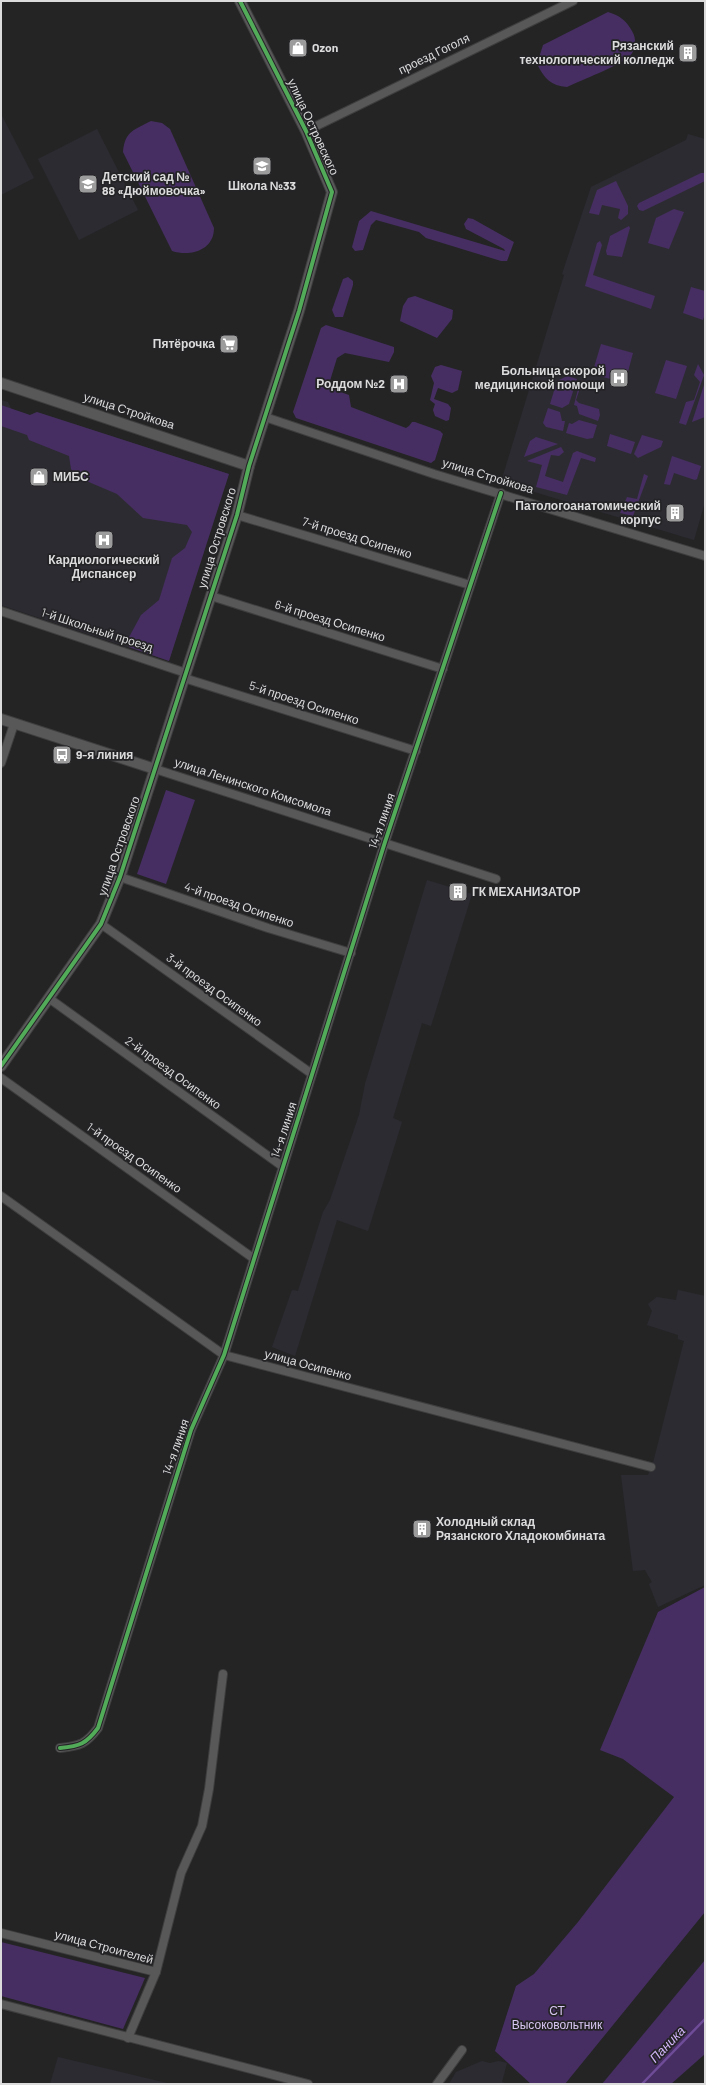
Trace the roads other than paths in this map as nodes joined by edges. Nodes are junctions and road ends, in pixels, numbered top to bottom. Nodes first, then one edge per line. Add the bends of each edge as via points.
1 (240, 1) edge
2 (573, 1) edge
3 (306, 131) junction
4 (1, 383) edge
5 (265, 417) junction
6 (249, 466) junction
7 (501, 493) junction
8 (237, 515) junction
9 (705, 556) edge
10 (470, 585) junction
11 (210, 596) junction
12 (1, 611) edge
13 (443, 669) junction
14 (185, 675) junction
15 (1, 719) edge
16 (14, 724) junction
17 (416, 751) junction
18 (1, 763) edge
19 (155, 769) junction
20 (385, 842) junction
21 (120, 877) junction
22 (496, 879) dead end
23 (101, 924) junction
24 (351, 953) junction
25 (50, 999) junction
26 (1, 1066) edge
27 (312, 1074) junction
28 (1, 1078) edge
29 (282, 1166) junction
30 (1, 1196) edge
31 (253, 1258) junction
32 (224, 1355) junction
33 (651, 1467) dead end
34 (223, 1674) dead end
35 (60, 1748) dead end
36 (1, 1933) edge
37 (156, 1972) junction
38 (1, 2004) edge
39 (128, 2038) junction
40 (462, 2050) dead end
41 (308, 2084) edge
42 (437, 2084) edge

1 - 3 street, улица Островского
2 - 3 street, проезд Гоголя
3 - 5 street, улица Островского via 332,192 299,311
4 - 6 street, улица Стройкова
5 - 6 street, улица Островского
5 - 7 street, улица Стройкова via 434,474
6 - 8 street, улица Островского
7 - 9 street, улица Стройкова
7 - 10 street, 14-я линия
8 - 10 street, 7-й проезд Осипенко
8 - 11 street, улица Островского
10 - 13 street, 14-я линия
11 - 13 street, 6-й проезд Осипенко
11 - 14 street, улица Островского
12 - 14 street, 1-й Школьный проезд
13 - 17 street, 14-я линия
14 - 17 street, 5-й проезд Осипенко
14 - 19 street, улица Островского
15 - 16 street, улица Ленинского Комсомола
16 - 18 street
16 - 19 street, улица Ленинского Комсомола
17 - 20 street, 14-я линия
19 - 20 street, улица Ленинского Комсомола
19 - 21 street, улица Островского
20 - 22 street, улица Ленинского Комсомола
20 - 24 street, 14-я линия
21 - 23 street, улица Островского
21 - 24 street, 4-й проезд Осипенко via 268,928
23 - 25 street, улица Островского
23 - 27 street, 3-й проезд Осипенко
24 - 27 street, 14-я линия
25 - 26 street, улица Островского
25 - 29 street, 2-й проезд Осипенко
27 - 29 street, 14-я линия
28 - 31 street, 1-й проезд Осипенко
29 - 31 street, 14-я линия
30 - 32 street, улица Осипенко
31 - 32 street, 14-я линия
32 - 33 street, улица Осипенко
32 - 35 street, 14-я линия via 191,1430 98,1728 89,1740 76,1747
34 - 37 street via 202,1826 181,1873
36 - 37 street, улица Строителей
37 - 39 street, улица Строителей
38 - 39 street
39 - 41 street
40 - 42 street

